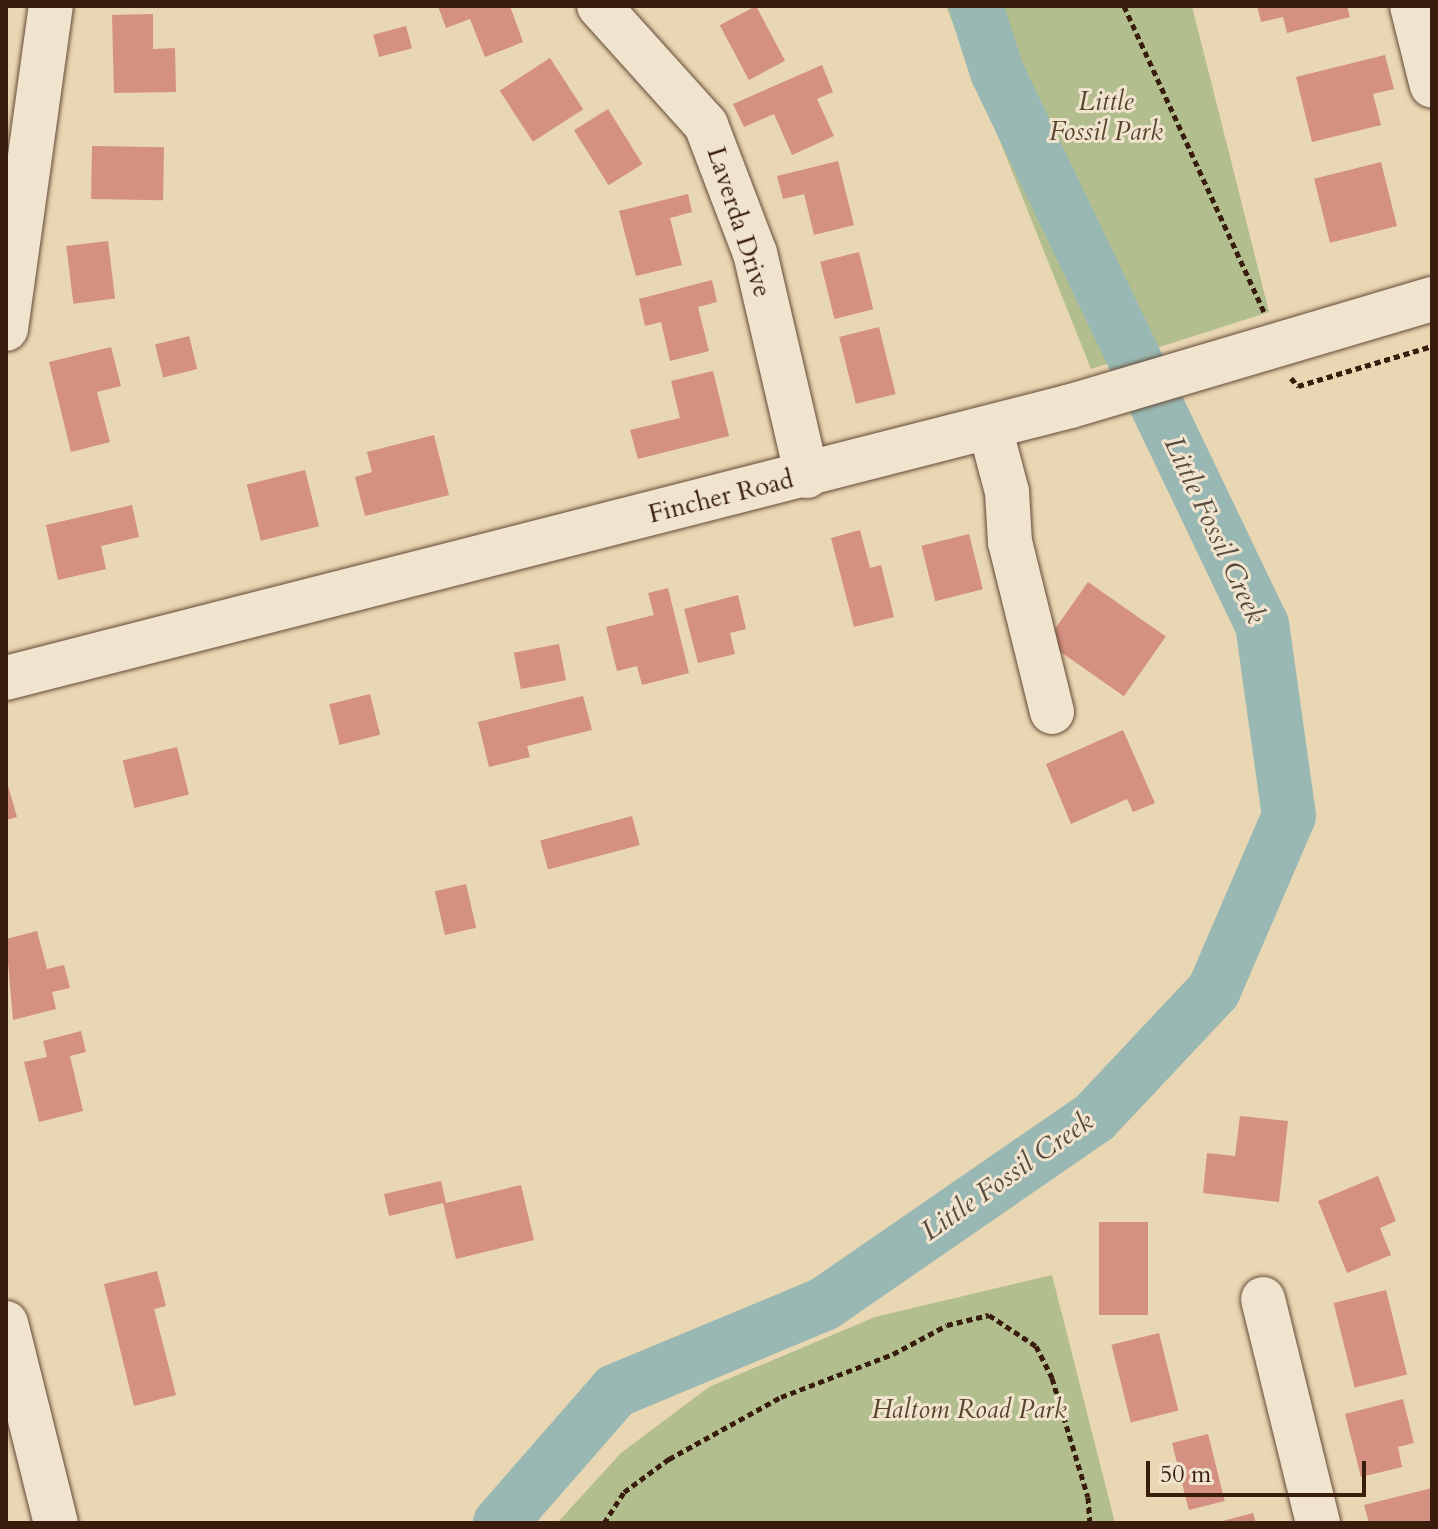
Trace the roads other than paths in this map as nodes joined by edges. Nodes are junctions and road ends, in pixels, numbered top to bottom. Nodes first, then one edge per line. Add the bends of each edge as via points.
1 (51, 6) edge
2 (599, 6) edge
3 (1412, 6) edge
4 (1432, 86) edge
5 (1432, 299) edge
6 (6, 329) edge
7 (990, 428) junction
8 (807, 476) junction
9 (6, 678) edge
10 (1052, 712) dead end
11 (1263, 1299) dead end
12 (6, 1323) edge
13 (56, 1523) edge
14 (1318, 1523) edge

1 - 6 street
2 - 8 street, Laverda Drive via 706,125 755,253
3 - 4 street
5 - 7 street, Fincher Road
7 - 8 street, Fincher Road
7 - 10 street via 1007,492 1010,542
8 - 9 street, Fincher Road
11 - 14 street
12 - 13 street

